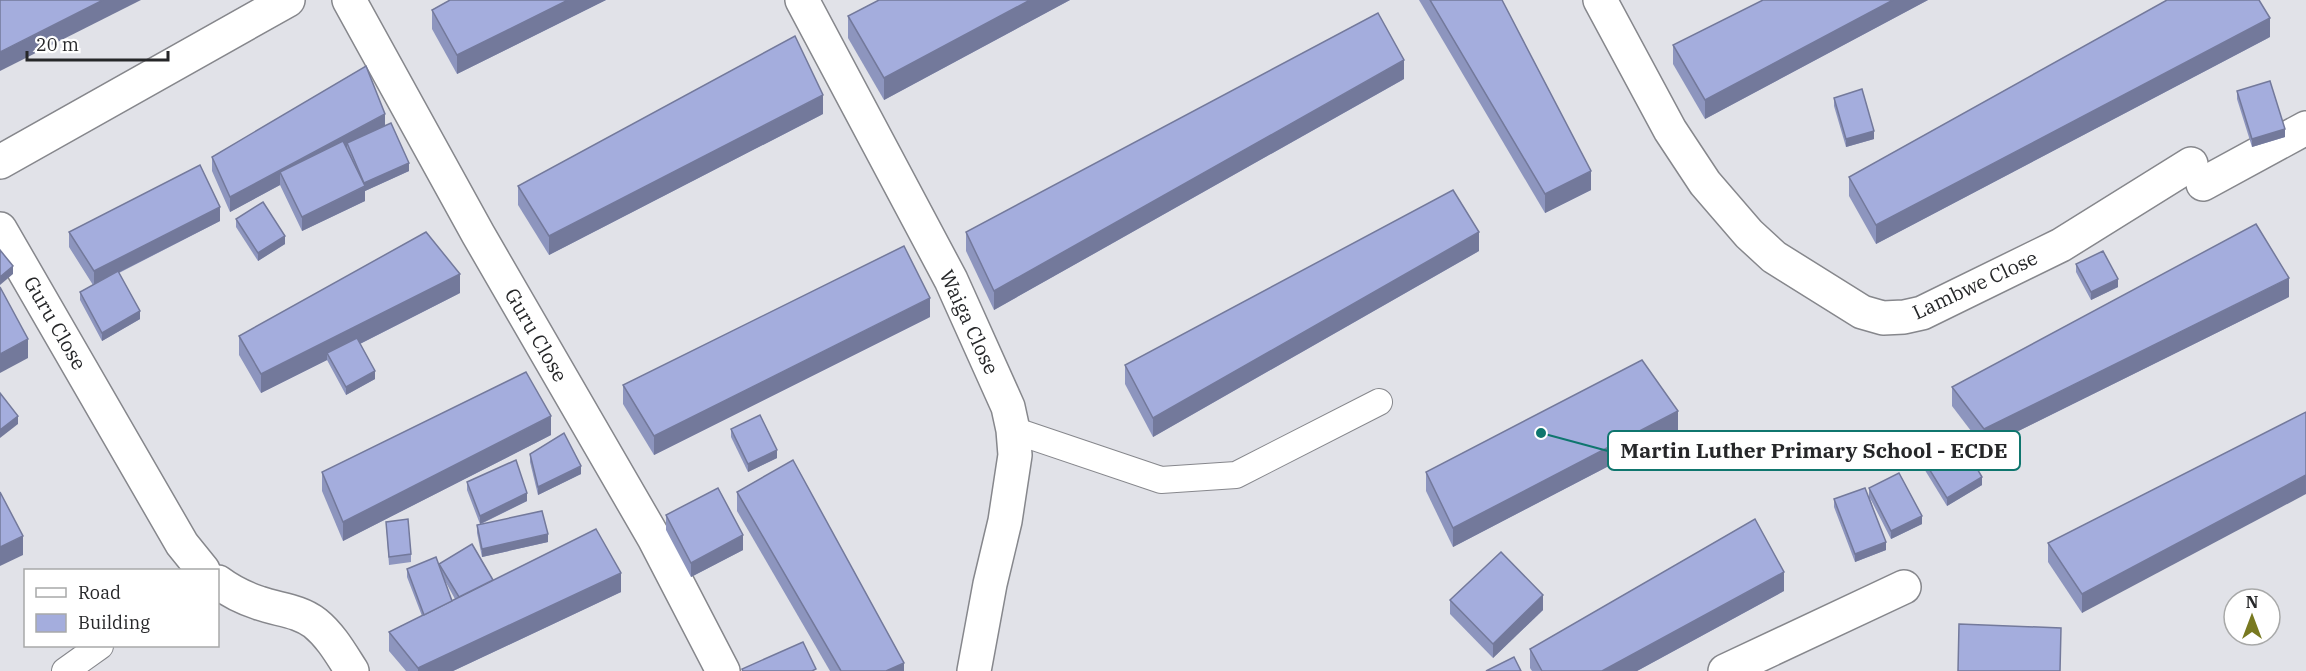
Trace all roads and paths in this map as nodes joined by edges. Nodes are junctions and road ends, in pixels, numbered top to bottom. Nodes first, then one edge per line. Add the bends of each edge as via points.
1 (288, 0) edge
2 (349, 0) edge
3 (802, 0) edge
4 (1600, 0) edge
5 (2306, 128) edge
6 (0, 162) edge
7 (0, 229) edge
8 (1379, 402) dead end
9 (1013, 430) junction
10 (202, 569) edge
11 (219, 583) edge
12 (1904, 587) dead end
13 (97, 647) edge
14 (65, 671) edge
15 (352, 671) edge
16 (723, 671) edge
17 (974, 671) edge
18 (1725, 671) edge

1 - 6 street
2 - 16 street, Guru Close via 478,234 654,537
3 - 9 street, Waiga Close via 951,280 1008,407
4 - 5 street, Lambwe Close via 1670,130 1705,183 1749,234 1774,257 1862,312 1883,318 1922,313 2197,174
7 - 10 street, Guru Close via 151,493
8 - 9 lane via 1236,476 1161,480
9 - 17 street, Waiga Close via 1015,455 1005,521
11 - 15 street, Guru Close via 315,623 332,639
12 - 18 street
13 - 14 lane

